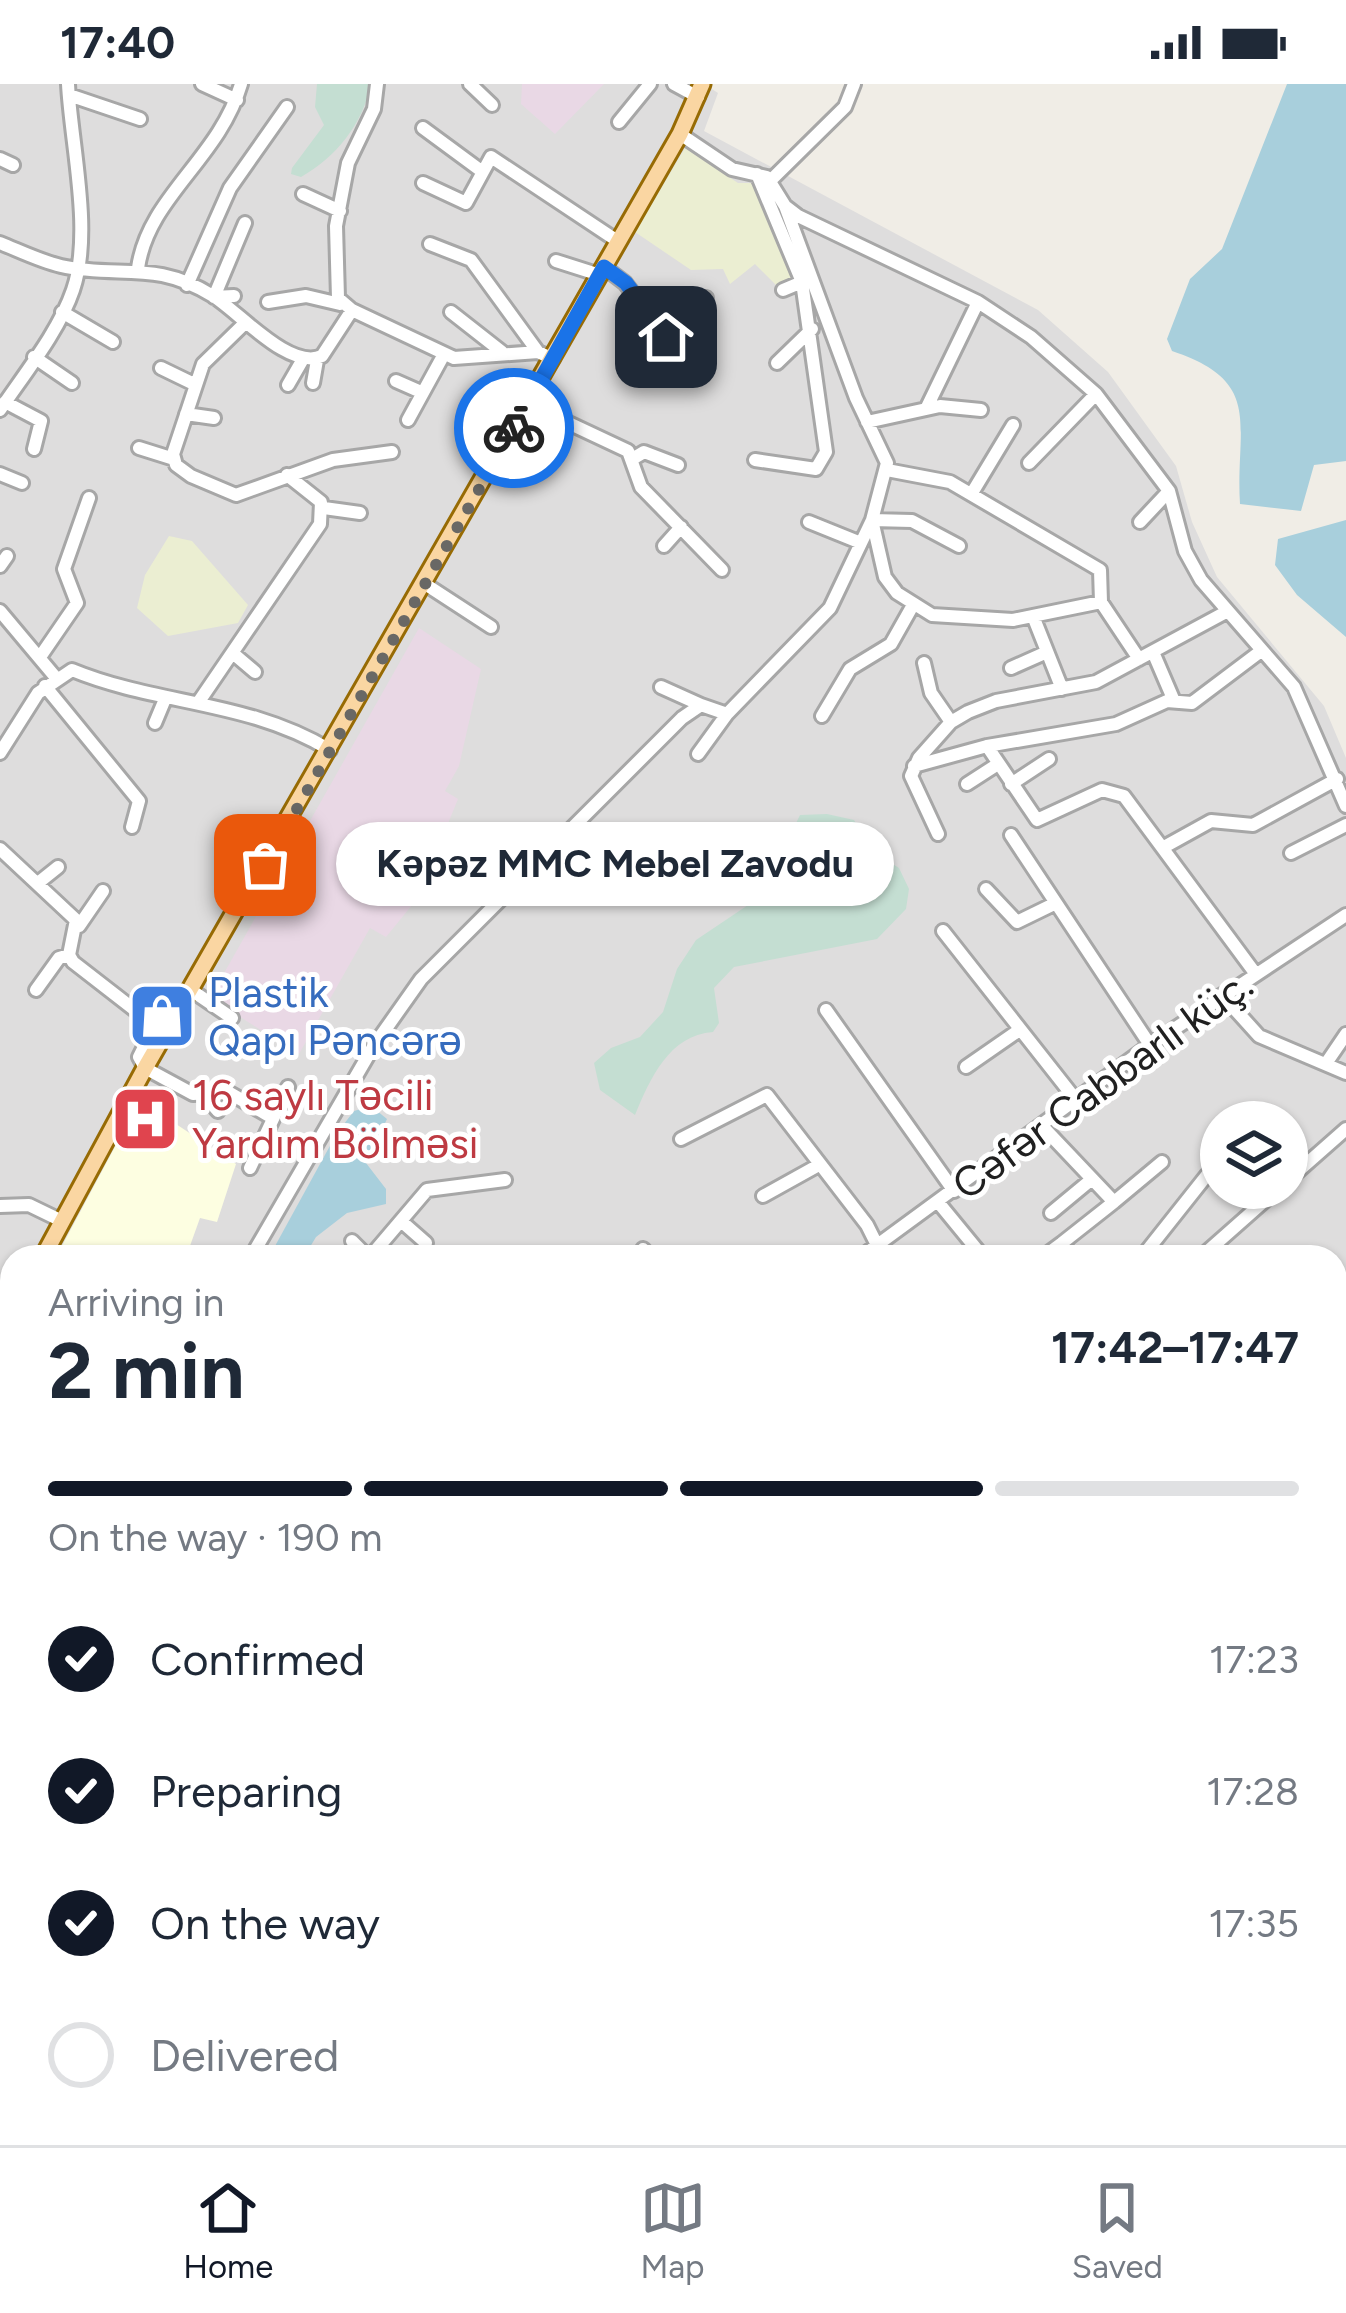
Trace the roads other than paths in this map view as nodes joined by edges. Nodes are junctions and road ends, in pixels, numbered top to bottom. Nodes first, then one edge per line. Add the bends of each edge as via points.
1 (202, 84) edge
2 (242, 84) edge
3 (377, 84) edge
4 (470, 84) edge
5 (650, 84) edge
6 (674, 84) edge
7 (854, 84) edge
8 (69, 89) edge
9 (700, 90) edge
10 (237, 100) junction
11 (492, 105) dead end
12 (287, 107) dead end
13 (140, 119) dead end
14 (619, 122) dead end
15 (423, 128) dead end
16 (680, 134) junction
17 (480, 170) junction
18 (757, 174) junction
19 (771, 180) junction
20 (423, 183) dead end
21 (303, 194) dead end
22 (785, 206) junction
23 (340, 211) junction
24 (245, 223) dead end
25 (619, 242) junction
26 (0, 243) edge
27 (430, 244) dead end
28 (556, 260) dead end
29 (77, 267) junction
30 (138, 268) junction
31 (602, 271) junction
32 (802, 282) junction
33 (187, 285) junction
34 (783, 290) dead end
35 (233, 296) dead end
36 (214, 297) junction
37 (706, 298) dead end
38 (268, 302) dead end
39 (977, 302) junction
40 (346, 307) junction
41 (62, 312) junction
42 (451, 312) dead end
43 (244, 324) junction
44 (812, 329) junction
45 (113, 342) dead end
46 (502, 352) junction
47 (443, 356) junction
48 (545, 356) junction
49 (34, 357) junction
50 (310, 359) junction
51 (777, 363) dead end
52 (161, 368) dead end
53 (396, 381) dead end
54 (72, 383) dead end
55 (313, 383) dead end
56 (194, 384) junction
57 (288, 386) dead end
58 (421, 392) junction
59 (1096, 394) junction
60 (528, 404) junction
61 (3, 406) edge
62 (927, 407) junction
63 (982, 410) dead end
64 (186, 414) junction
65 (214, 418) dead end
66 (408, 420) dead end
67 (867, 422) junction
68 (1013, 425) dead end
69 (139, 448) dead end
70 (34, 449) dead end
71 (392, 452) dead end
72 (634, 458) junction
73 (174, 460) junction
74 (755, 460) dead end
75 (1029, 463) dead end
76 (678, 465) dead end
77 (887, 470) junction
78 (0, 474) edge
79 (287, 475) junction
80 (22, 483) dead end
81 (1168, 491) junction
82 (972, 493) junction
83 (89, 498) dead end
84 (324, 508) junction
85 (360, 513) dead end
86 (872, 520) junction
87 (809, 522) dead end
88 (1140, 522) dead end
89 (681, 526) junction
90 (861, 543) junction
91 (664, 546) dead end
92 (959, 547) dead end
93 (722, 570) dead end
94 (425, 584) junction
95 (1101, 602) junction
96 (913, 605) junction
97 (0, 612) edge
98 (1226, 612) junction
99 (1033, 616) junction
100 (491, 627) dead end
101 (1261, 651) junction
102 (1047, 652) junction
103 (1154, 652) junction
104 (235, 655) junction
105 (40, 657) junction
106 (1139, 659) junction
107 (924, 663) dead end
108 (1011, 668) dead end
109 (255, 672) dead end
110 (52, 683) junction
111 (661, 687) dead end
112 (1062, 689) junction
113 (165, 699) junction
114 (200, 700) junction
115 (1174, 701) junction
116 (701, 705) junction
117 (727, 714) junction
118 (822, 716) dead end
119 (951, 722) junction
120 (155, 723) dead end
121 (987, 746) junction
122 (330, 750) junction
123 (0, 753) edge
124 (698, 754) dead end
125 (1049, 759) dead end
126 (998, 764) junction
127 (914, 766) junction
128 (1337, 778) junction
129 (968, 784) dead end
130 (1011, 784) junction
131 (1346, 806) edge
132 (1346, 825) edge
133 (133, 827) dead end
134 (938, 834) dead end
135 (1011, 835) dead end
136 (1164, 847) junction
137 (1291, 854) dead end
138 (2, 857) edge
139 (58, 867) dead end
140 (38, 883) junction
141 (986, 889) dead end
142 (104, 891) dead end
143 (1056, 903) junction
144 (1346, 914) edge
145 (79, 926) junction
146 (943, 931) dead end
147 (69, 955) junction
148 (1255, 973) junction
149 (36, 989) dead end
150 (191, 990) junction
151 (1222, 995) junction
152 (826, 1010) dead end
153 (232, 1018) dead end
154 (1018, 1031) junction
155 (1346, 1034) edge
156 (1150, 1045) junction
157 (1327, 1062) junction
158 (966, 1067) dead end
159 (145, 1068) junction
160 (1346, 1073) edge
161 (288, 1088) dead end
162 (205, 1096) junction
163 (1076, 1100) junction
164 (218, 1111) dead end
165 (271, 1118) junction
166 (1042, 1126) junction
167 (1346, 1130) edge
168 (681, 1139) dead end
169 (1162, 1162) dead end
170 (1308, 1163) edge
171 (817, 1166) junction
172 (250, 1168) dead end
173 (1092, 1179) junction
174 (506, 1180) dead end
175 (1200, 1184) edge
176 (954, 1191) junction
177 (763, 1196) dead end
178 (938, 1202) junction
179 (1114, 1202) junction
180 (0, 1206) edge
181 (1255, 1209) edge
182 (1051, 1213) dead end
183 (62, 1221) junction
184 (401, 1221) junction
185 (352, 1241) dead end
186 (1062, 1243) joint
187 (426, 1244) dead end
188 (49, 1245) edge
189 (258, 1245) edge
190 (356, 1245) edge
191 (380, 1245) edge
192 (877, 1245) edge
193 (887, 1245) edge
194 (973, 1245) edge
195 (1059, 1245) edge
196 (1152, 1245) edge
197 (1215, 1245) edge

1 - 10 street
2 - 10 street
3 - 23 street via 374,110 351,150
4 - 11 street
5 - 14 street
6 - 9 street
7 - 19 street via 845,107
8 - 13 street
8 - 29 street
9 - 16 main road
10 - 30 street via 207,156 150,224
12 - 33 street via 230,188
15 - 17 street
16 - 18 street via 732,169
16 - 25 main road
17 - 20 street via 466,203
17 - 25 street via 495,158
18 - 19 street
18 - 32 street
19 - 22 street
21 - 23 street
22 - 39 street
22 - 67 street
23 - 40 street via 335,236
24 - 36 street
25 - 31 main road
26 - 29 street
27 - 48 street via 477,266
28 - 31 street
29 - 30 street
29 - 41 street
30 - 33 street
31 - 37 street via 626,283 661,334
31 - 48 main road
32 - 34 street
32 - 44 street
33 - 36 street
35 - 36 street
36 - 43 street
38 - 40 street via 306,296
39 - 59 street
39 - 62 street
40 - 47 street
40 - 50 street
41 - 45 street
41 - 49 street
42 - 46 street
43 - 50 street
43 - 56 street via 211,353
44 - 51 street
44 - 74 street via 824,462 809,470
46 - 47 street
46 - 48 street
47 - 58 street
48 - 60 main road
49 - 54 street
49 - 61 street
50 - 55 street
50 - 57 street
52 - 56 street
53 - 58 street
56 - 64 street
58 - 66 street
59 - 75 street
59 - 81 street
60 - 72 street
60 - 94 main road
61 - 70 street via 41,421
62 - 63 street
62 - 67 street
64 - 65 street
64 - 73 street
67 - 77 street
68 - 82 street
69 - 73 street
71 - 79 street
72 - 76 street via 644,452
72 - 89 street via 640,487
73 - 79 street via 236,495
77 - 82 street
77 - 86 street
78 - 80 street
79 - 84 street
81 - 88 street
81 - 98 street via 1189,560
82 - 95 street via 1100,570
83 - 105 street via 64,569 77,603
84 - 85 street
84 - 104 street
86 - 90 street
86 - 92 street via 912,521
86 - 96 street via 885,577
87 - 90 street
89 - 91 street
89 - 93 street
90 - 117 street via 823,620
94 - 100 street
94 - 122 main road
95 - 99 street
95 - 106 street
96 - 99 street via 943,616
96 - 118 street via 891,644 850,669
97 - 105 street
98 - 101 street
98 - 103 street
99 - 102 street
101 - 115 street via 1208,695
101 - 128 street via 1294,687
102 - 108 street
102 - 112 street
103 - 106 street
103 - 115 street
104 - 109 street
104 - 114 street
105 - 110 street
106 - 112 street
107 - 119 street
110 - 113 street via 72,670
110 - 123 street
110 - 133 street via 139,801
111 - 116 street
112 - 119 street via 996,701
113 - 114 street
113 - 120 street
114 - 122 street
115 - 121 street via 1117,724
116 - 117 street
116 - 189 street via 422,979 373,1047
117 - 124 street
119 - 127 street
121 - 126 street
121 - 127 street
122 - 150 main road
125 - 130 street
126 - 129 street
126 - 130 street
127 - 134 street via 912,785
128 - 131 street
128 - 136 street via 1253,825 1211,820
130 - 136 street via 1037,820 1113,791
132 - 137 street
135 - 143 street
136 - 148 street
138 - 140 street
139 - 140 street
140 - 145 street
141 - 143 street via 1017,922
142 - 145 street
143 - 156 street
144 - 148 street, Cəfər Cabbarlı küç.
145 - 147 street
146 - 154 street
147 - 149 street
147 - 159 street via 149,1022 139,1057
148 - 151 street, Cəfər Cabbarlı küç.
150 - 153 street
150 - 159 main road
151 - 156 street, Cəfər Cabbarlı küç.
151 - 157 street via 1259,1036
152 - 176 street
154 - 158 street
154 - 163 street
155 - 157 street
156 - 163 street, Cəfər Cabbarlı küç.
157 - 160 street
159 - 162 street
159 - 183 main road
161 - 165 street
162 - 164 street
162 - 165 street via 228,1091
163 - 166 street, Cəfər Cabbarlı küç.
165 - 172 street
166 - 173 street
166 - 176 street, Cəfər Cabbarlı küç.
167 - 170 street
168 - 171 street via 767,1094
169 - 179 street
171 - 177 street
171 - 192 street
173 - 179 street
173 - 182 street
174 - 184 street via 427,1190
175 - 196 street
176 - 178 street, Cəfər Cabbarlı küç.
178 - 193 street, Cəfər Cabbarlı küç.
178 - 194 street
179 - 186 street
180 - 183 street via 28,1205
181 - 197 street
183 - 188 main road
184 - 187 street
184 - 191 street
185 - 190 street
186 - 195 street

